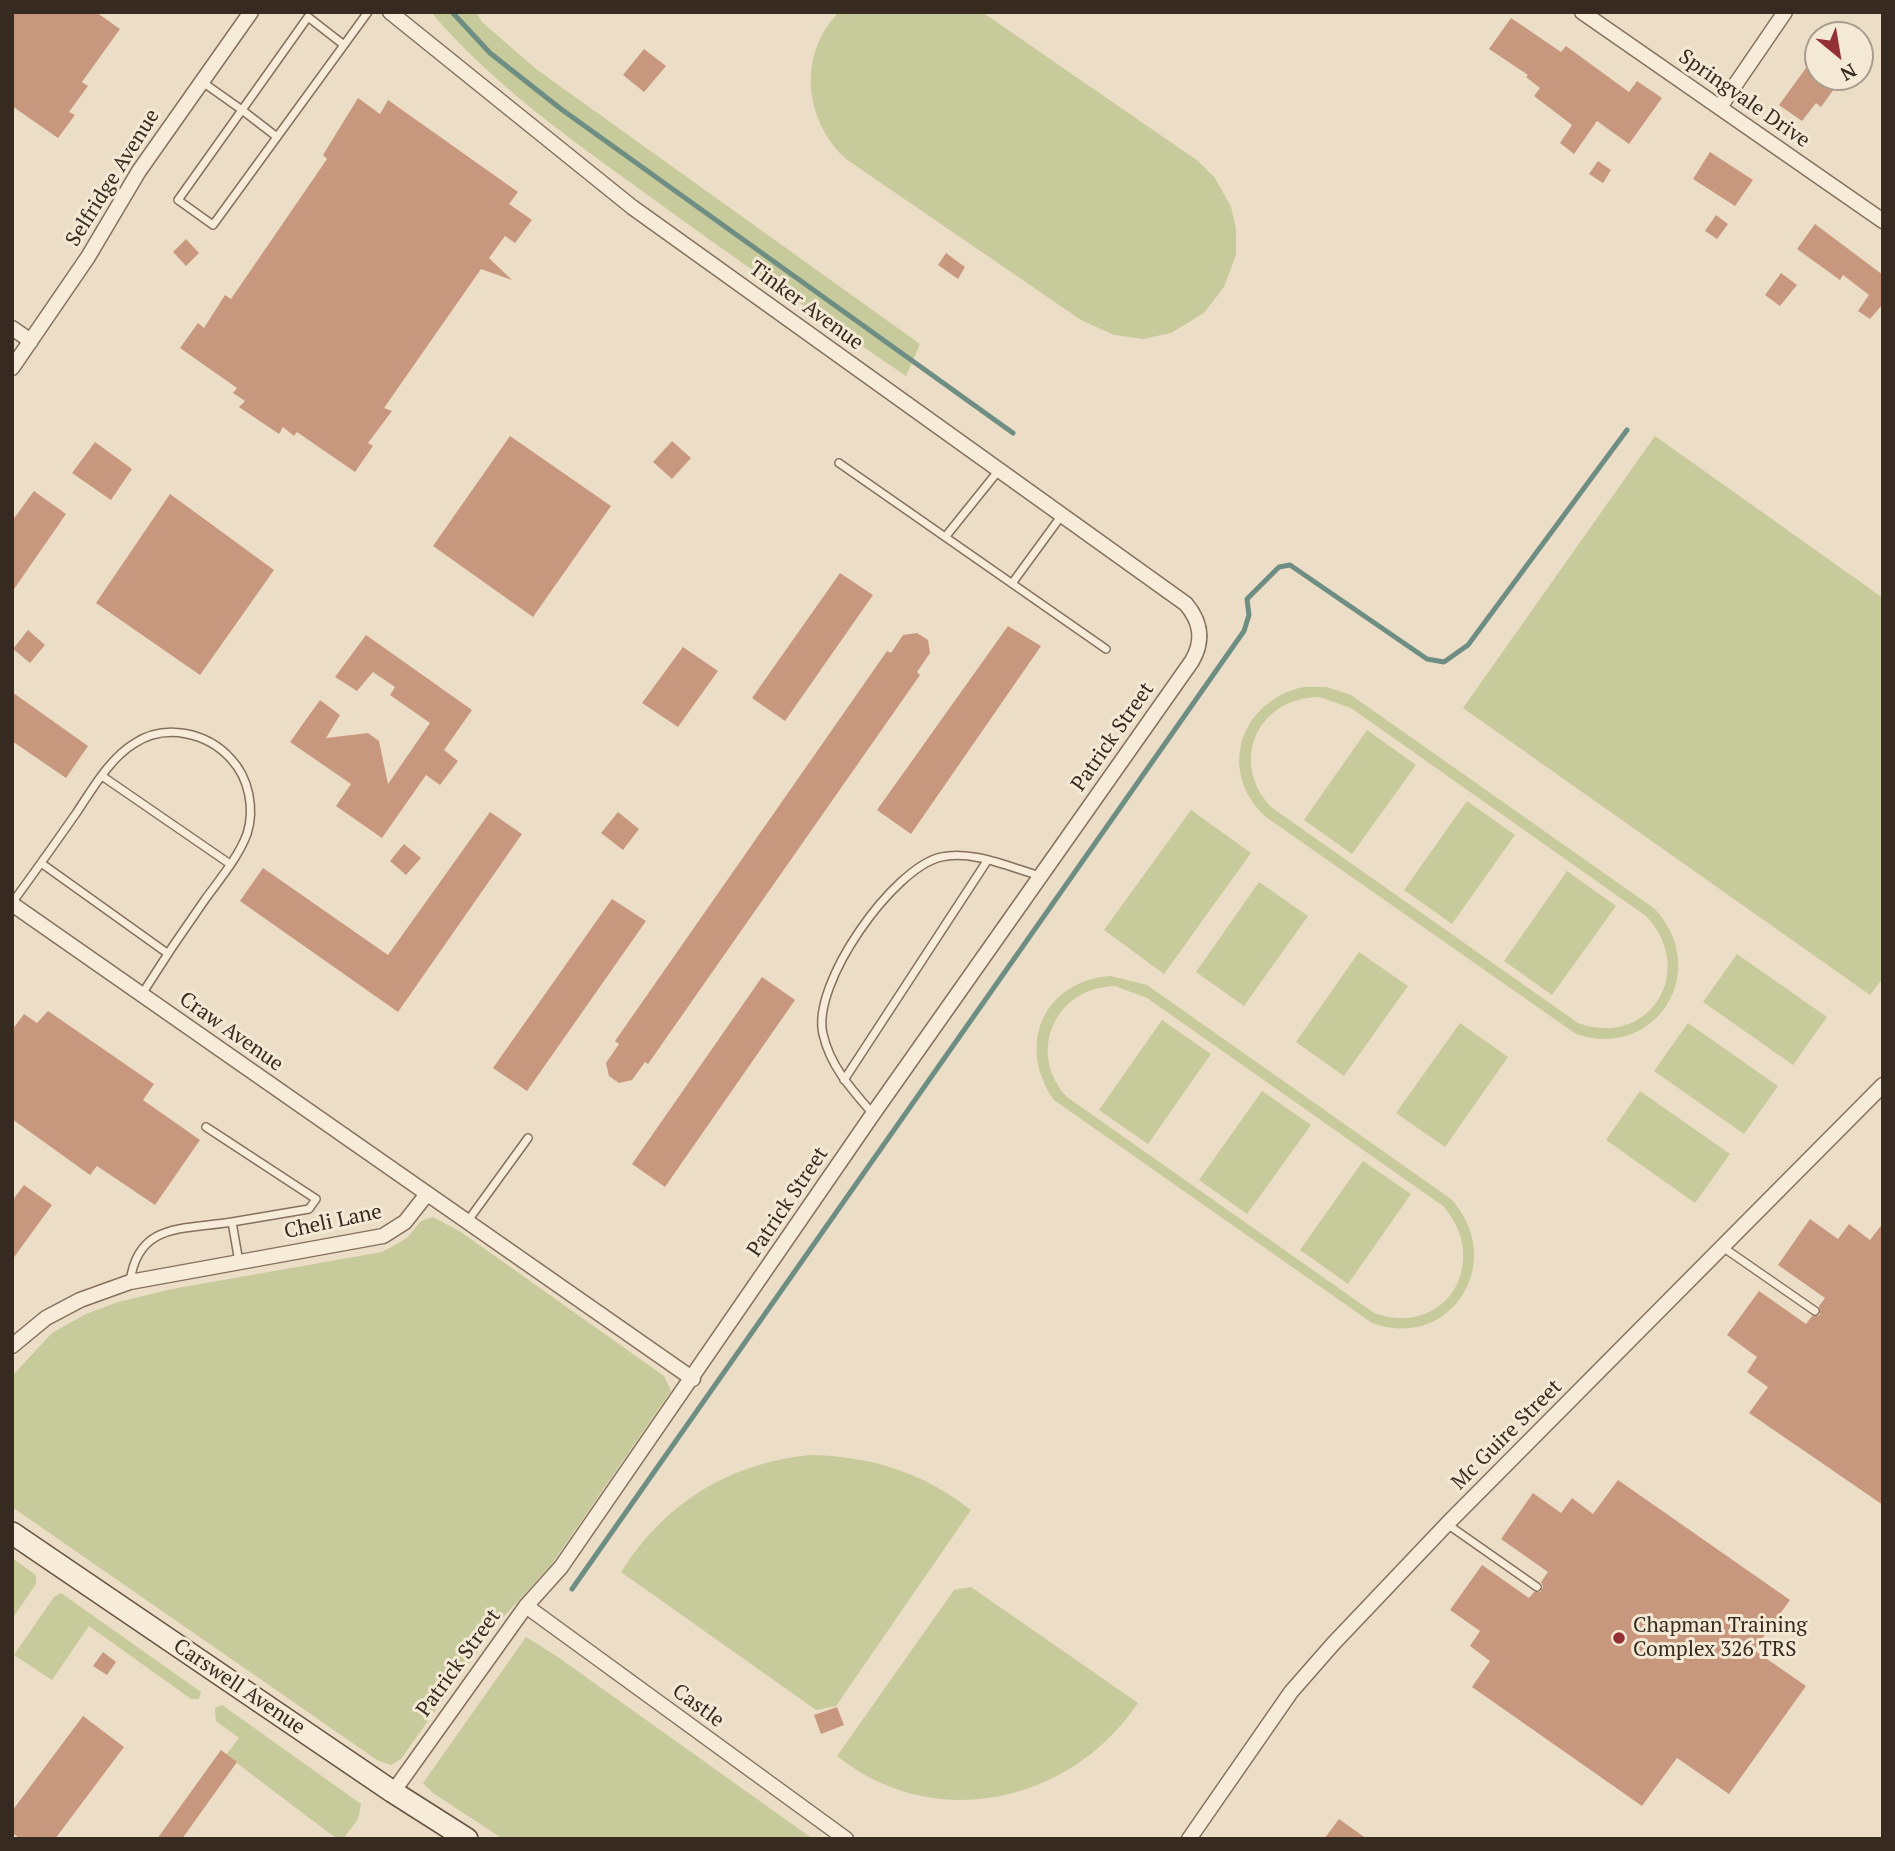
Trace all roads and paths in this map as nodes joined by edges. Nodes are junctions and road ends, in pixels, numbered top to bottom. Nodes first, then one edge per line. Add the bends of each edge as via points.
1 (251, 12) edge
2 (368, 12) edge
3 (390, 12) edge
4 (1582, 12) edge
5 (1785, 12) edge
6 (344, 45) junction
7 (201, 81) junction
8 (1720, 107) junction
9 (242, 110) junction
10 (277, 137) junction
11 (1883, 221) edge
12 (12, 328) edge
13 (31, 341) junction
14 (12, 368) edge
15 (839, 463) dead end
16 (999, 470) junction
17 (1062, 515) junction
18 (946, 536) junction
19 (1013, 582) junction
20 (1200, 627) joint
21 (1106, 649) dead end
22 (102, 776) junction
23 (987, 861) junction
24 (41, 863) junction
25 (230, 864) junction
26 (1040, 876) junction
27 (12, 903) edge
28 (167, 953) junction
29 (142, 995) junction
30 (844, 1080) junction
31 (1883, 1085) edge
32 (873, 1114) junction
33 (206, 1127) dead end
34 (528, 1138) dead end
35 (427, 1194) junction
36 (232, 1222) junction
37 (466, 1223) junction
38 (1724, 1248) junction
39 (239, 1262) junction
40 (130, 1282) junction
41 (1815, 1311) dead end
42 (12, 1346) edge
43 (693, 1380) junction
44 (1447, 1524) junction
45 (12, 1533) edge
46 (1537, 1587) dead end
47 (526, 1606) junction
48 (393, 1792) junction
49 (467, 1839) edge
50 (846, 1839) edge
51 (1189, 1839) edge

1 - 7 street, Selfridge Avenue
2 - 6 lane
3 - 16 street, Tinker Avenue via 632,207
4 - 8 street, Springvale Drive
5 - 8 street
6 - 9 lane via 308,17
6 - 10 lane
7 - 9 lane
7 - 13 street, Selfridge Avenue
8 - 11 street, Springvale Drive
9 - 10 lane
9 - 10 lane via 178,200 213,225
12 - 13 street
13 - 14 street, Selfridge Avenue
15 - 18 lane
16 - 17 street, Tinker Avenue
16 - 18 lane
17 - 19 lane
17 - 20 street, Tinker Avenue via 1186,604
18 - 19 lane
19 - 21 lane
20 - 26 street, Patrick Street via 1192,661
22 - 24 lane
22 - 25 lane
22 - 25 lane via 123,752 152,735 185,733 222,749 245,782 251,803 247,833
23 - 26 lane
23 - 30 lane
23 - 30 lane via 966,855 940,857 913,870 867,920 843,955 822,1014 826,1042
24 - 27 lane
24 - 28 lane
25 - 28 lane
26 - 32 street, Patrick Street
27 - 29 street, Craw Avenue
28 - 29 lane
29 - 35 street, Craw Avenue
30 - 32 lane
31 - 38 street, Mc Guire Street
32 - 43 street, Patrick Street
33 - 36 lane via 316,1199 309,1209
34 - 37 lane
35 - 37 street
35 - 39 street, Cheli Lane via 405,1222 383,1236
36 - 39 lane
36 - 40 lane via 160,1234 145,1242 132,1261
37 - 43 street
38 - 41 lane
38 - 44 street, Mc Guire Street
39 - 40 street, Cheli Lane
40 - 42 street, Cheli Lane via 46,1318
43 - 47 street, Patrick Street via 561,1567
44 - 46 lane
44 - 51 street, Mc Guire Street via 1291,1692
45 - 48 street, Carswell Avenue
47 - 48 street, Patrick Street
47 - 50 street, Castle
48 - 49 street, Carswell Avenue

